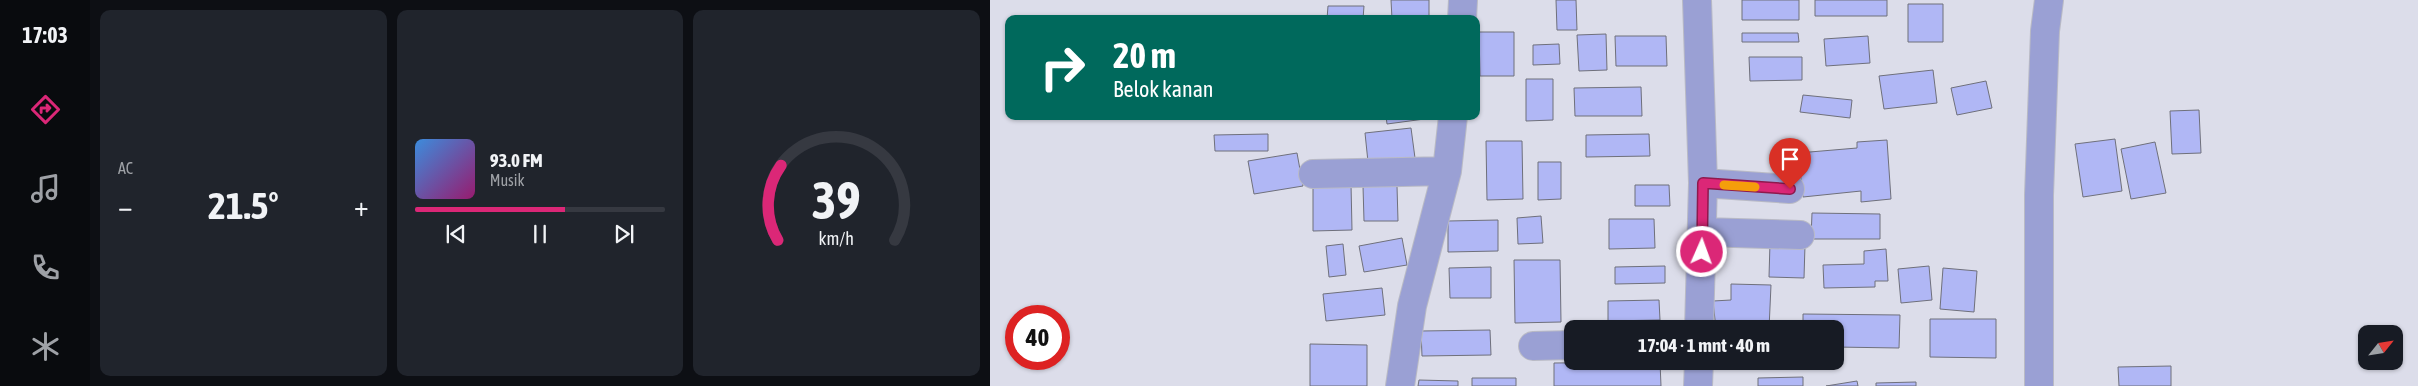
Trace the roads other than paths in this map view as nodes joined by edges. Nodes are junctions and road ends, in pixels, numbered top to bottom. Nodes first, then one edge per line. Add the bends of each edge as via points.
1 (1464, 0) edge
2 (1697, 0) edge
3 (2049, 0) edge
4 (1462, 15) edge
5 (1453, 120) edge
6 (1447, 171) junction
7 (1313, 174) dead end
8 (1703, 183) junction
9 (1790, 189) dead end
10 (1703, 232) junction
11 (1800, 234) dead end
12 (1699, 320) edge
13 (1564, 345) edge
14 (1533, 346) dead end
15 (1698, 370) edge
16 (1400, 386) edge
17 (1698, 386) edge
18 (2039, 386) edge

1 - 4 street
2 - 8 street
3 - 18 street via 2039,195
5 - 6 street
6 - 7 street
6 - 16 street via 1412,306
8 - 9 street
8 - 10 street
10 - 11 street
10 - 12 street
13 - 14 street
15 - 17 street

